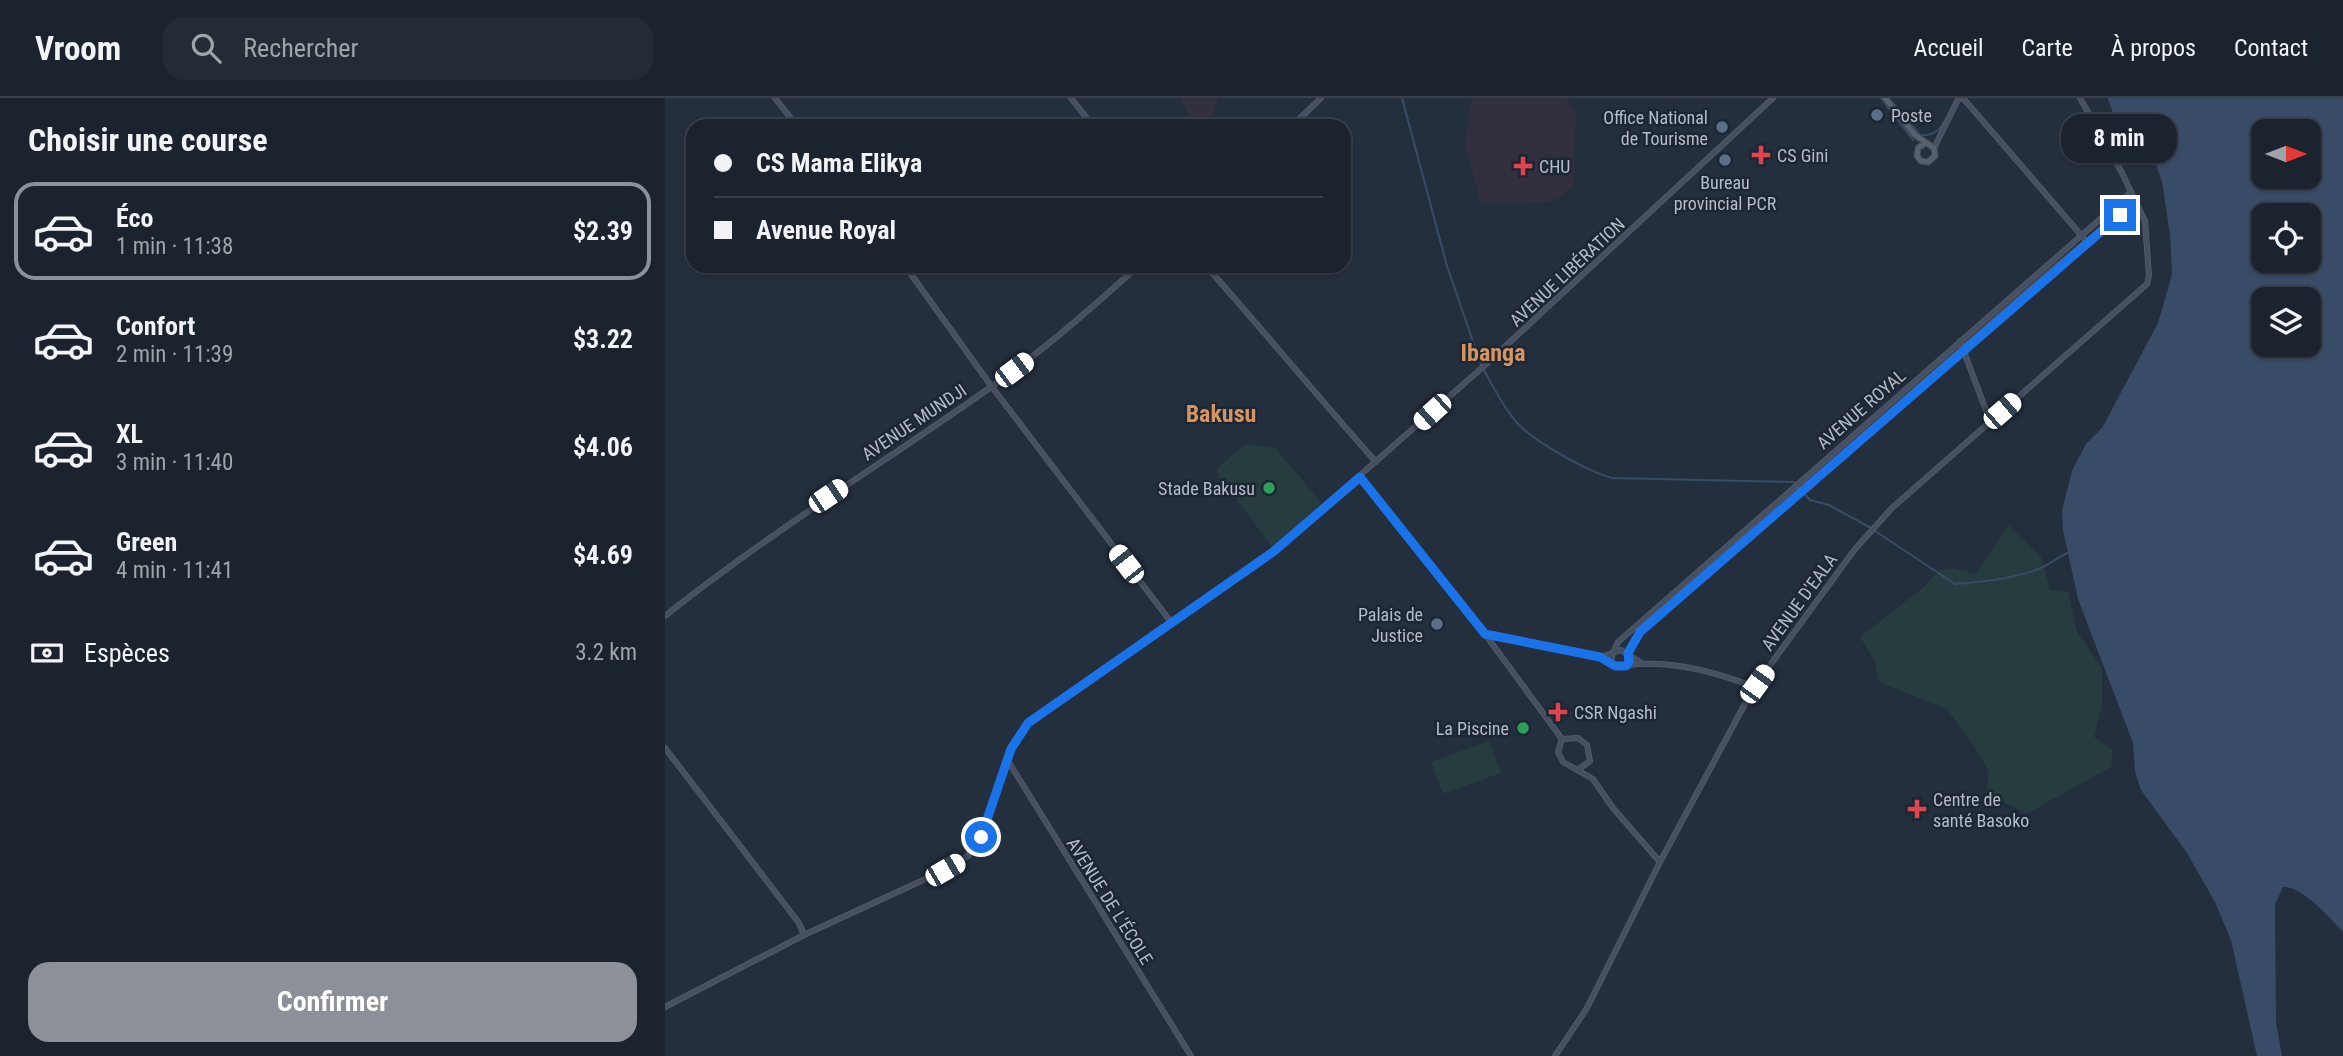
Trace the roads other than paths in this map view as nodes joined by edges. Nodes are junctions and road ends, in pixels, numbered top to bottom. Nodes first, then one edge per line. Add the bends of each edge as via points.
1 (775, 98) edge
2 (1071, 98) edge
3 (1321, 98) edge
4 (1773, 98) edge
5 (1885, 98) edge
6 (1961, 98) edge
7 (2080, 98) edge
8 (792, 119) edge
9 (1088, 119) edge
10 (1298, 119) edge
11 (1938, 137) junction
12 (1923, 145) junction
13 (1934, 148) junction
14 (2131, 192) junction
15 (2136, 201) junction
16 (2081, 235) junction
17 (2087, 242) junction
18 (910, 273) edge
19 (1130, 273) edge
20 (1212, 273) edge
21 (1959, 341) junction
22 (1963, 350) junction
23 (992, 387) junction
24 (1990, 421) junction
25 (1376, 462) junction
26 (1360, 477) junction
27 (665, 616) edge
28 (1171, 622) junction
29 (1485, 634) junction
30 (1614, 651) junction
31 (1628, 654) junction
32 (1600, 657) junction
33 (1611, 662) junction
34 (1640, 663) junction
35 (1628, 665) junction
36 (1755, 687) junction
37 (1562, 739) junction
38 (665, 748) edge
39 (1007, 760) junction
40 (1590, 761) junction
41 (1579, 769) junction
42 (1593, 779) junction
43 (1660, 862) junction
44 (804, 935) junction
45 (665, 1007) edge
46 (1191, 1056) edge
47 (1555, 1056) edge

1 - 8 street
2 - 9 street
3 - 10 street
4 - 25 street, AVENUE LIBÉRATION
5 - 12 main road
6 - 11 street
6 - 16 street
7 - 14 street, AVENUE D'EALA
11 - 12 street
11 - 13 street
12 - 13 main road
12 - 13 main road via 1917,156 1925,162 1934,158
14 - 15 street, AVENUE D'EALA
14 - 16 street, AVENUE ROYAL
15 - 17 street, AVENUE ROYAL
15 - 24 street, AVENUE D'EALA via 2147,229 2147,284
16 - 17 street
16 - 21 street, AVENUE ROYAL
17 - 22 street, AVENUE ROYAL
18 - 23 street
19 - 23 street, AVENUE MUNDJI
20 - 25 street
21 - 22 street
21 - 30 street, AVENUE ROYAL via 1618,642
22 - 24 street
22 - 31 street, AVENUE ROYAL via 1640,632
23 - 27 street, AVENUE MUNDJI via 774,534
23 - 28 street
24 - 36 street, AVENUE D'EALA via 1870,530
25 - 26 street, AVENUE LIBÉRATION
26 - 28 street via 1273,552
26 - 29 street
28 - 39 street via 1028,723
29 - 32 street
29 - 37 street
30 - 31 street
30 - 32 street
30 - 33 street
31 - 34 street
31 - 35 street
32 - 33 street
33 - 35 street via 1617,667
34 - 35 street
34 - 36 street via 1733,678
36 - 43 street, AVENUE D'EALA
37 - 40 street via 1584,741
37 - 41 street via 1561,760
38 - 44 street
39 - 44 street via 986,827 968,856
39 - 46 street, AVENUE DE L'ÉCOLE
40 - 41 street
40 - 42 street
41 - 42 street
42 - 43 street
43 - 47 street, AVENUE D'EALA via 1587,1007
44 - 45 street

